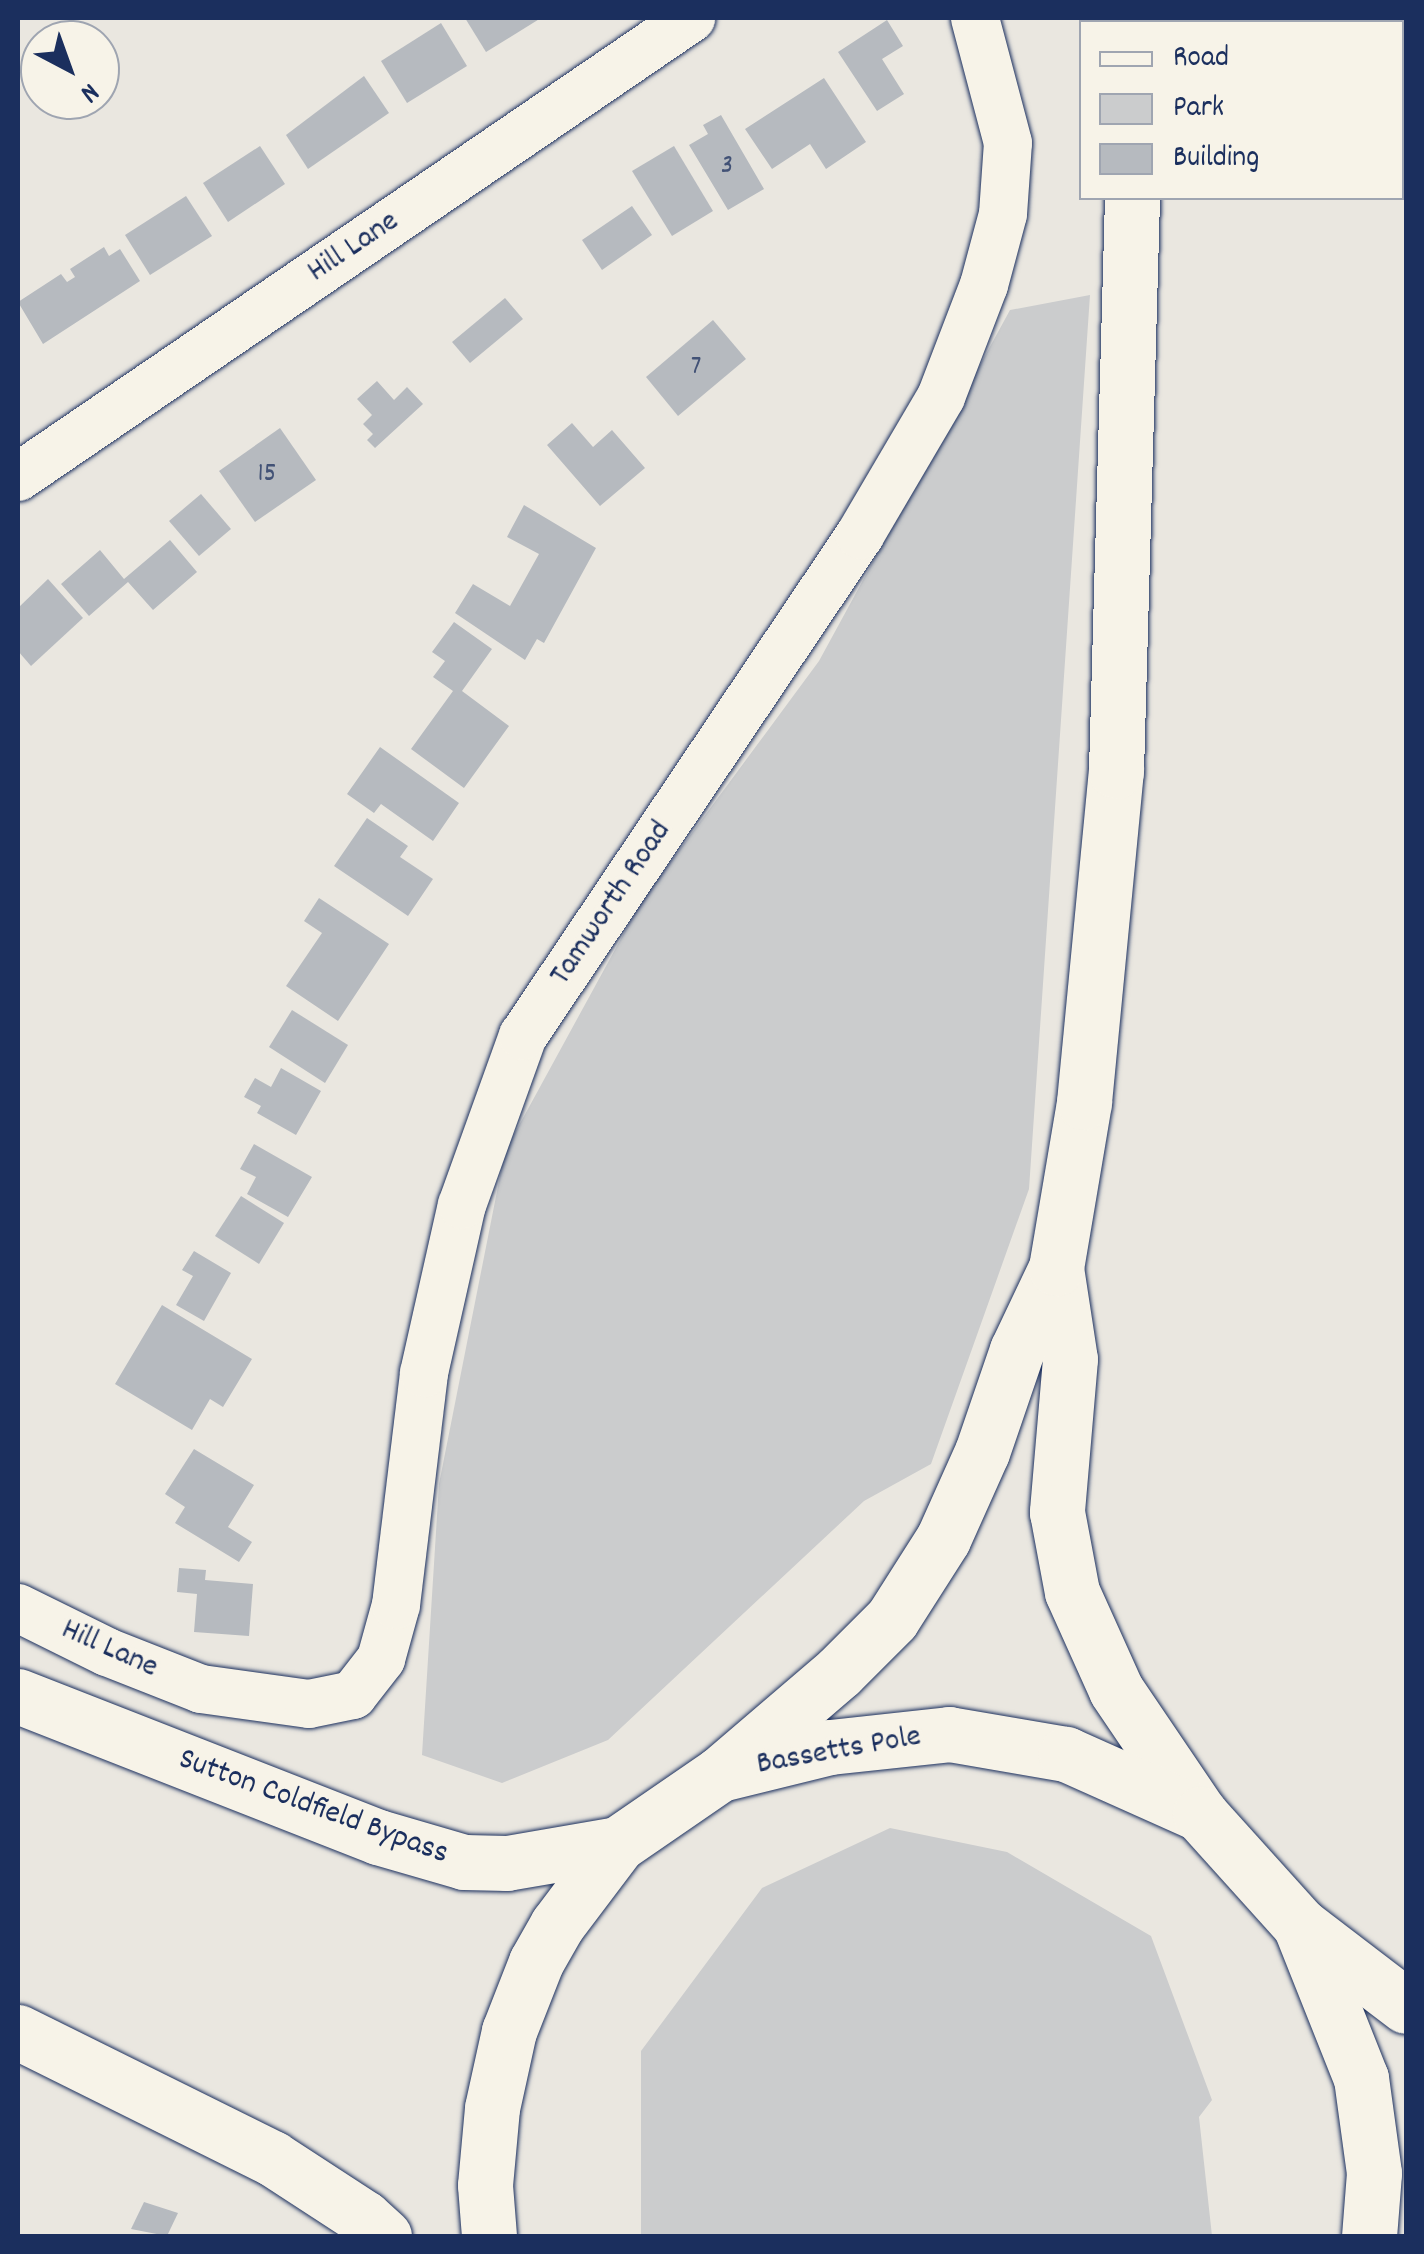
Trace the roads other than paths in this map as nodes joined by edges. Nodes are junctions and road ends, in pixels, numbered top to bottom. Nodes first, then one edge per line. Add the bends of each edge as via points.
1 (690, 18) edge
2 (976, 18) edge
3 (1132, 200) edge
4 (18, 477) edge
5 (1056, 1268) junction
6 (18, 1608) edge
7 (201, 1689) joint
8 (18, 1696) edge
9 (720, 1774) junction
10 (1200, 1814) junction
11 (618, 1844) junction
12 (1300, 1925) junction
13 (1406, 2006) edge
14 (18, 2032) edge
15 (384, 2236) edge
16 (488, 2236) edge
17 (1369, 2236) edge

1 - 4 street, Hill Lane
2 - 7 street, Tamworth Road via 1008,143 1004,214 984,286 941,397 860,535 523,1036 462,1205 424,1373 396,1605 381,1659 352,1695 309,1704
3 - 5 main road via 1116,771 1084,1102
5 - 9 main road via 943,1539 892,1619
5 - 10 main road via 1070,1358 1056,1512 1072,1592 1116,1690
6 - 7 street, Hill Lane
8 - 11 main road, Sutton Coldfield Bypass via 378,1837 464,1862 506,1863
9 - 10 main road, Bassetts Pole via 830,1746 949,1734 1066,1754
9 - 11 main road, Bassetts Pole
10 - 12 main road, Bassetts Pole
11 - 16 main road, Bassetts Pole via 557,1925 509,2030 484,2185
12 - 13 main road
12 - 17 main road, Bassetts Pole via 1361,2078 1374,2173
14 - 15 main road via 272,2158

